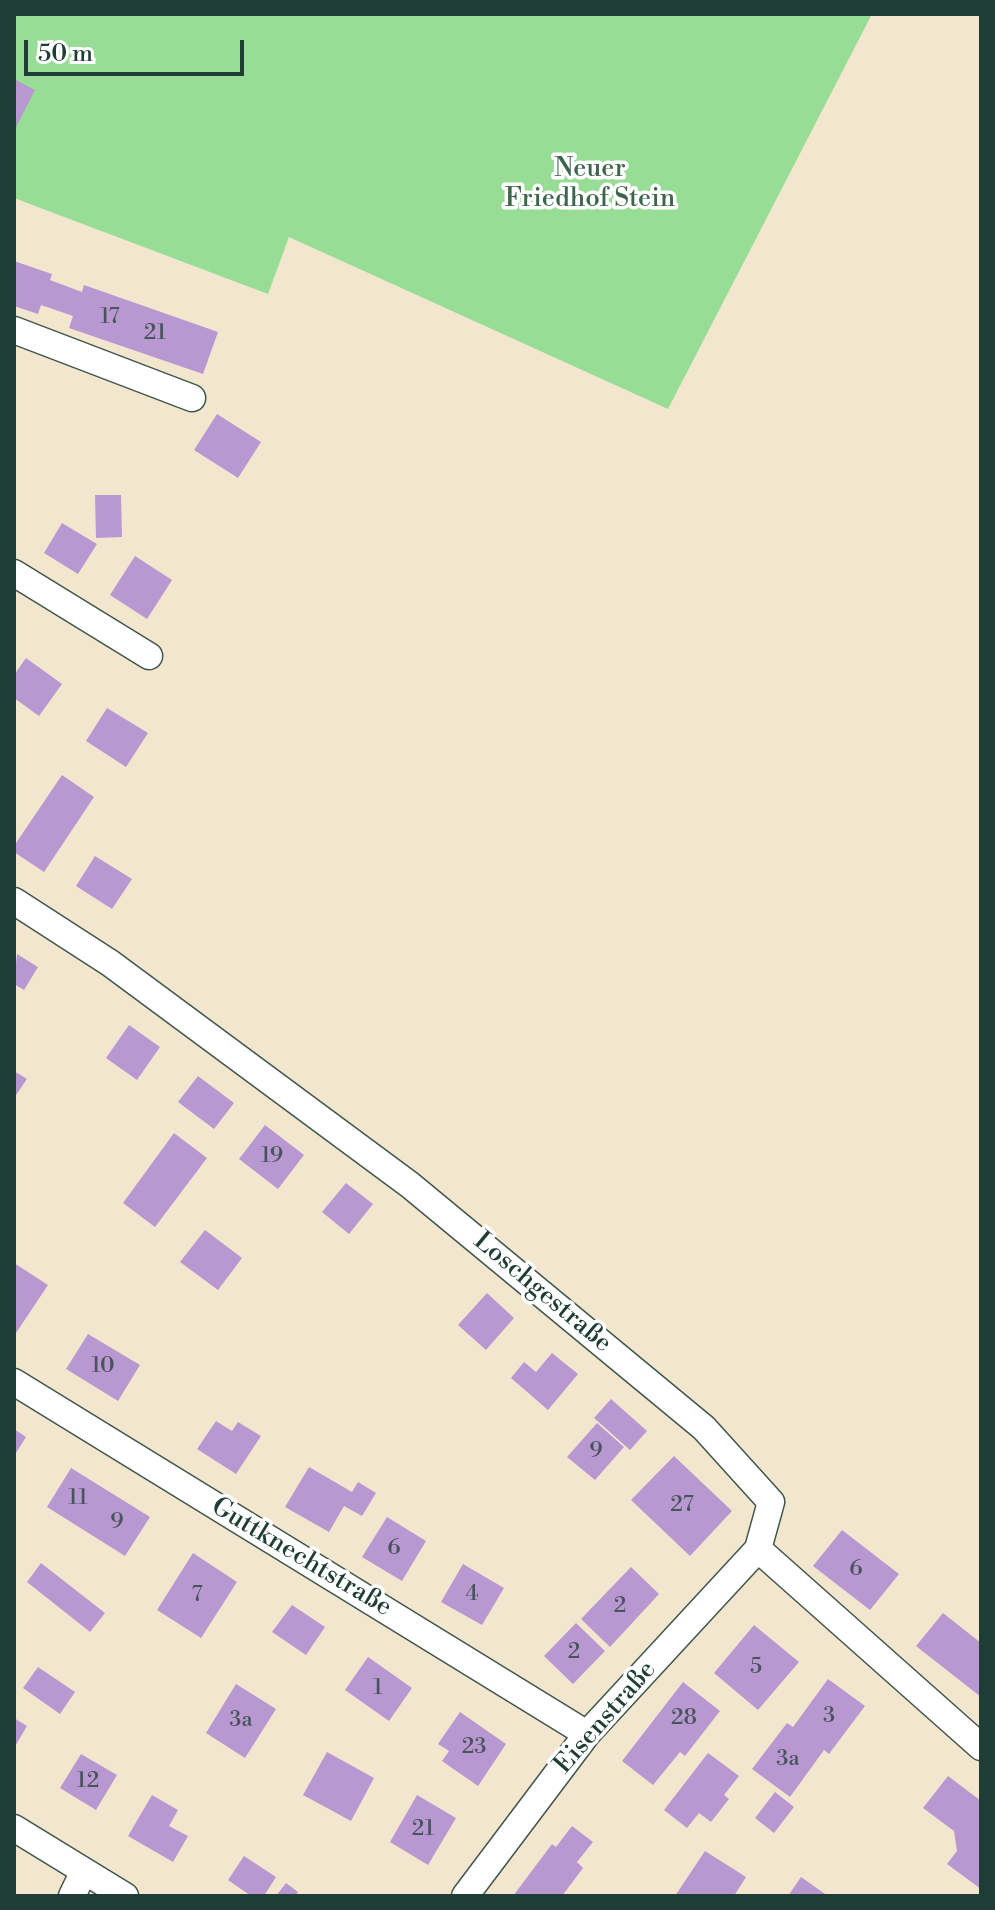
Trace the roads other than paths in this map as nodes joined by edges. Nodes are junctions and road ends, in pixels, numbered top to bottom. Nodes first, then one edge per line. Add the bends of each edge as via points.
1 (14, 330) edge
2 (192, 398) dead end
3 (14, 573) edge
4 (149, 656) dead end
5 (14, 901) edge
6 (14, 1382) edge
7 (758, 1549) junction
8 (587, 1734) junction
9 (981, 1747) edge
10 (14, 1828) edge
11 (84, 1871) junction
12 (72, 1896) edge
13 (125, 1896) edge
14 (465, 1896) edge

1 - 2 street
3 - 4 street
5 - 7 street, Loschgestraße via 110,963 410,1185 704,1428 771,1502
6 - 8 street, Guttknechtstraße
7 - 8 street, Eisenstraße
7 - 9 street
8 - 14 street, Eisenstraße
10 - 11 street
11 - 12 street
11 - 13 street

